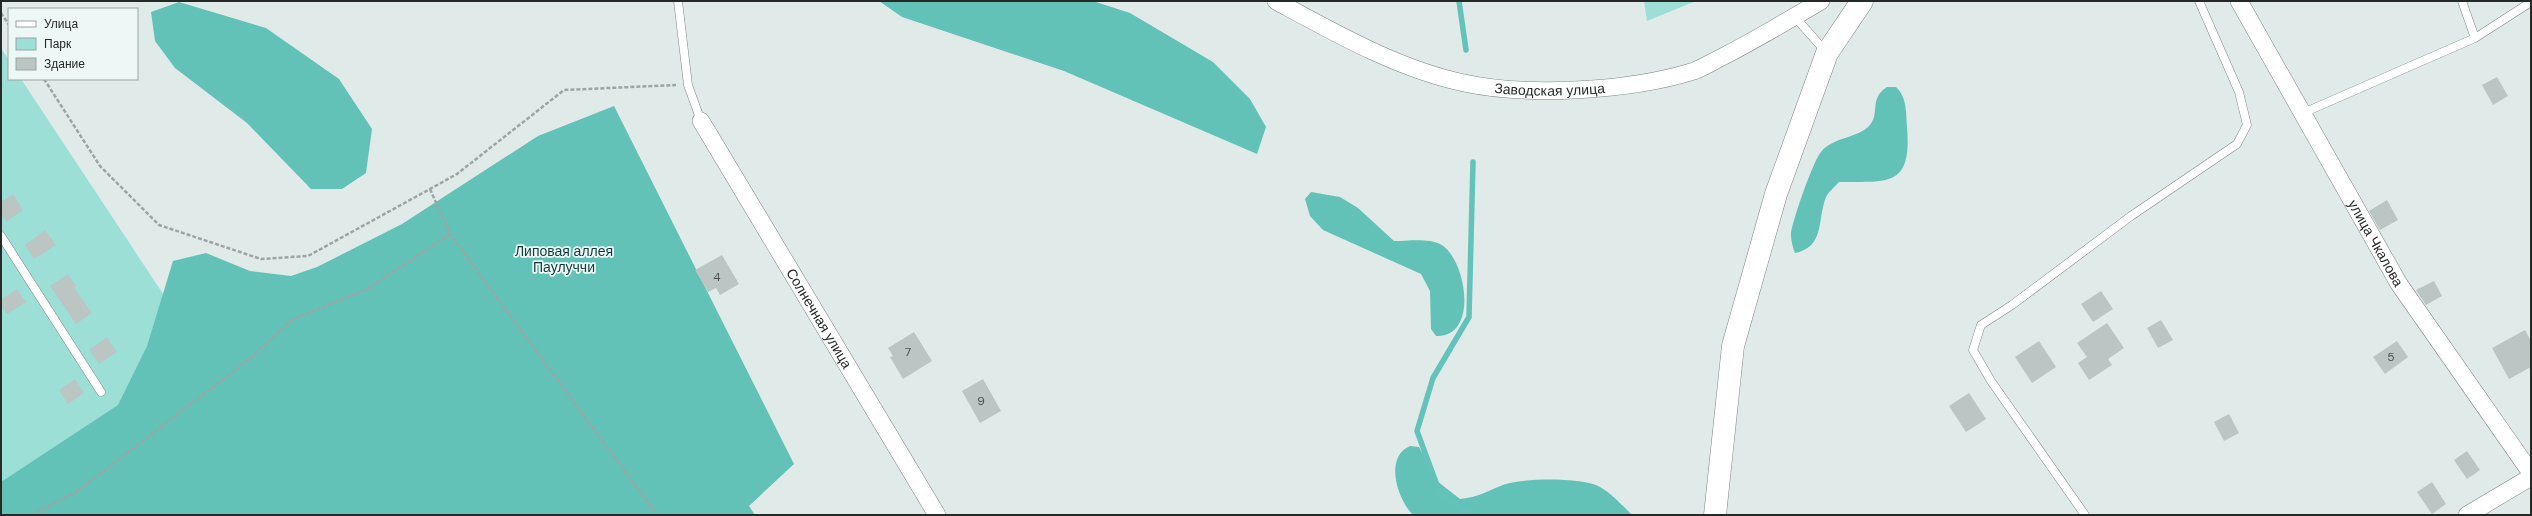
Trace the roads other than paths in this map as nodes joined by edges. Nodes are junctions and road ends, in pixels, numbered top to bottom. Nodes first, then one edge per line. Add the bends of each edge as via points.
1 (678, 1) edge
2 (1276, 1) edge
3 (1821, 1) edge
4 (1862, 1) edge
5 (2199, 1) edge
6 (2239, 1) edge
7 (2462, 1) edge
8 (2531, 2) edge
9 (1795, 17) junction
10 (2475, 38) junction
11 (1827, 53) junction
12 (2303, 112) junction
13 (701, 121) joint
14 (1, 236) edge
15 (101, 392) dead end
16 (2531, 473) edge
17 (2531, 477) edge
18 (937, 515) edge
19 (1715, 515) edge
20 (2085, 515) edge
21 (2467, 515) edge

1 - 13 lane via 688,85
2 - 9 street, Заводская улица via 1374,51 1420,70 1463,83 1504,89 1602,88 1660,79 1695,70
3 - 9 street, Заводская улица
4 - 11 street
5 - 20 lane via 2239,92 2247,126 2237,144 2132,216 2012,305 1981,324 1972,350
6 - 12 street, улица Чкалова
7 - 10 lane
8 - 10 lane
9 - 11 lane
10 - 12 lane
11 - 19 street via 1776,194 1733,346
12 - 16 street, улица Чкалова via 2399,284
13 - 18 street, Солнечная улица
14 - 15 lane
17 - 21 street

